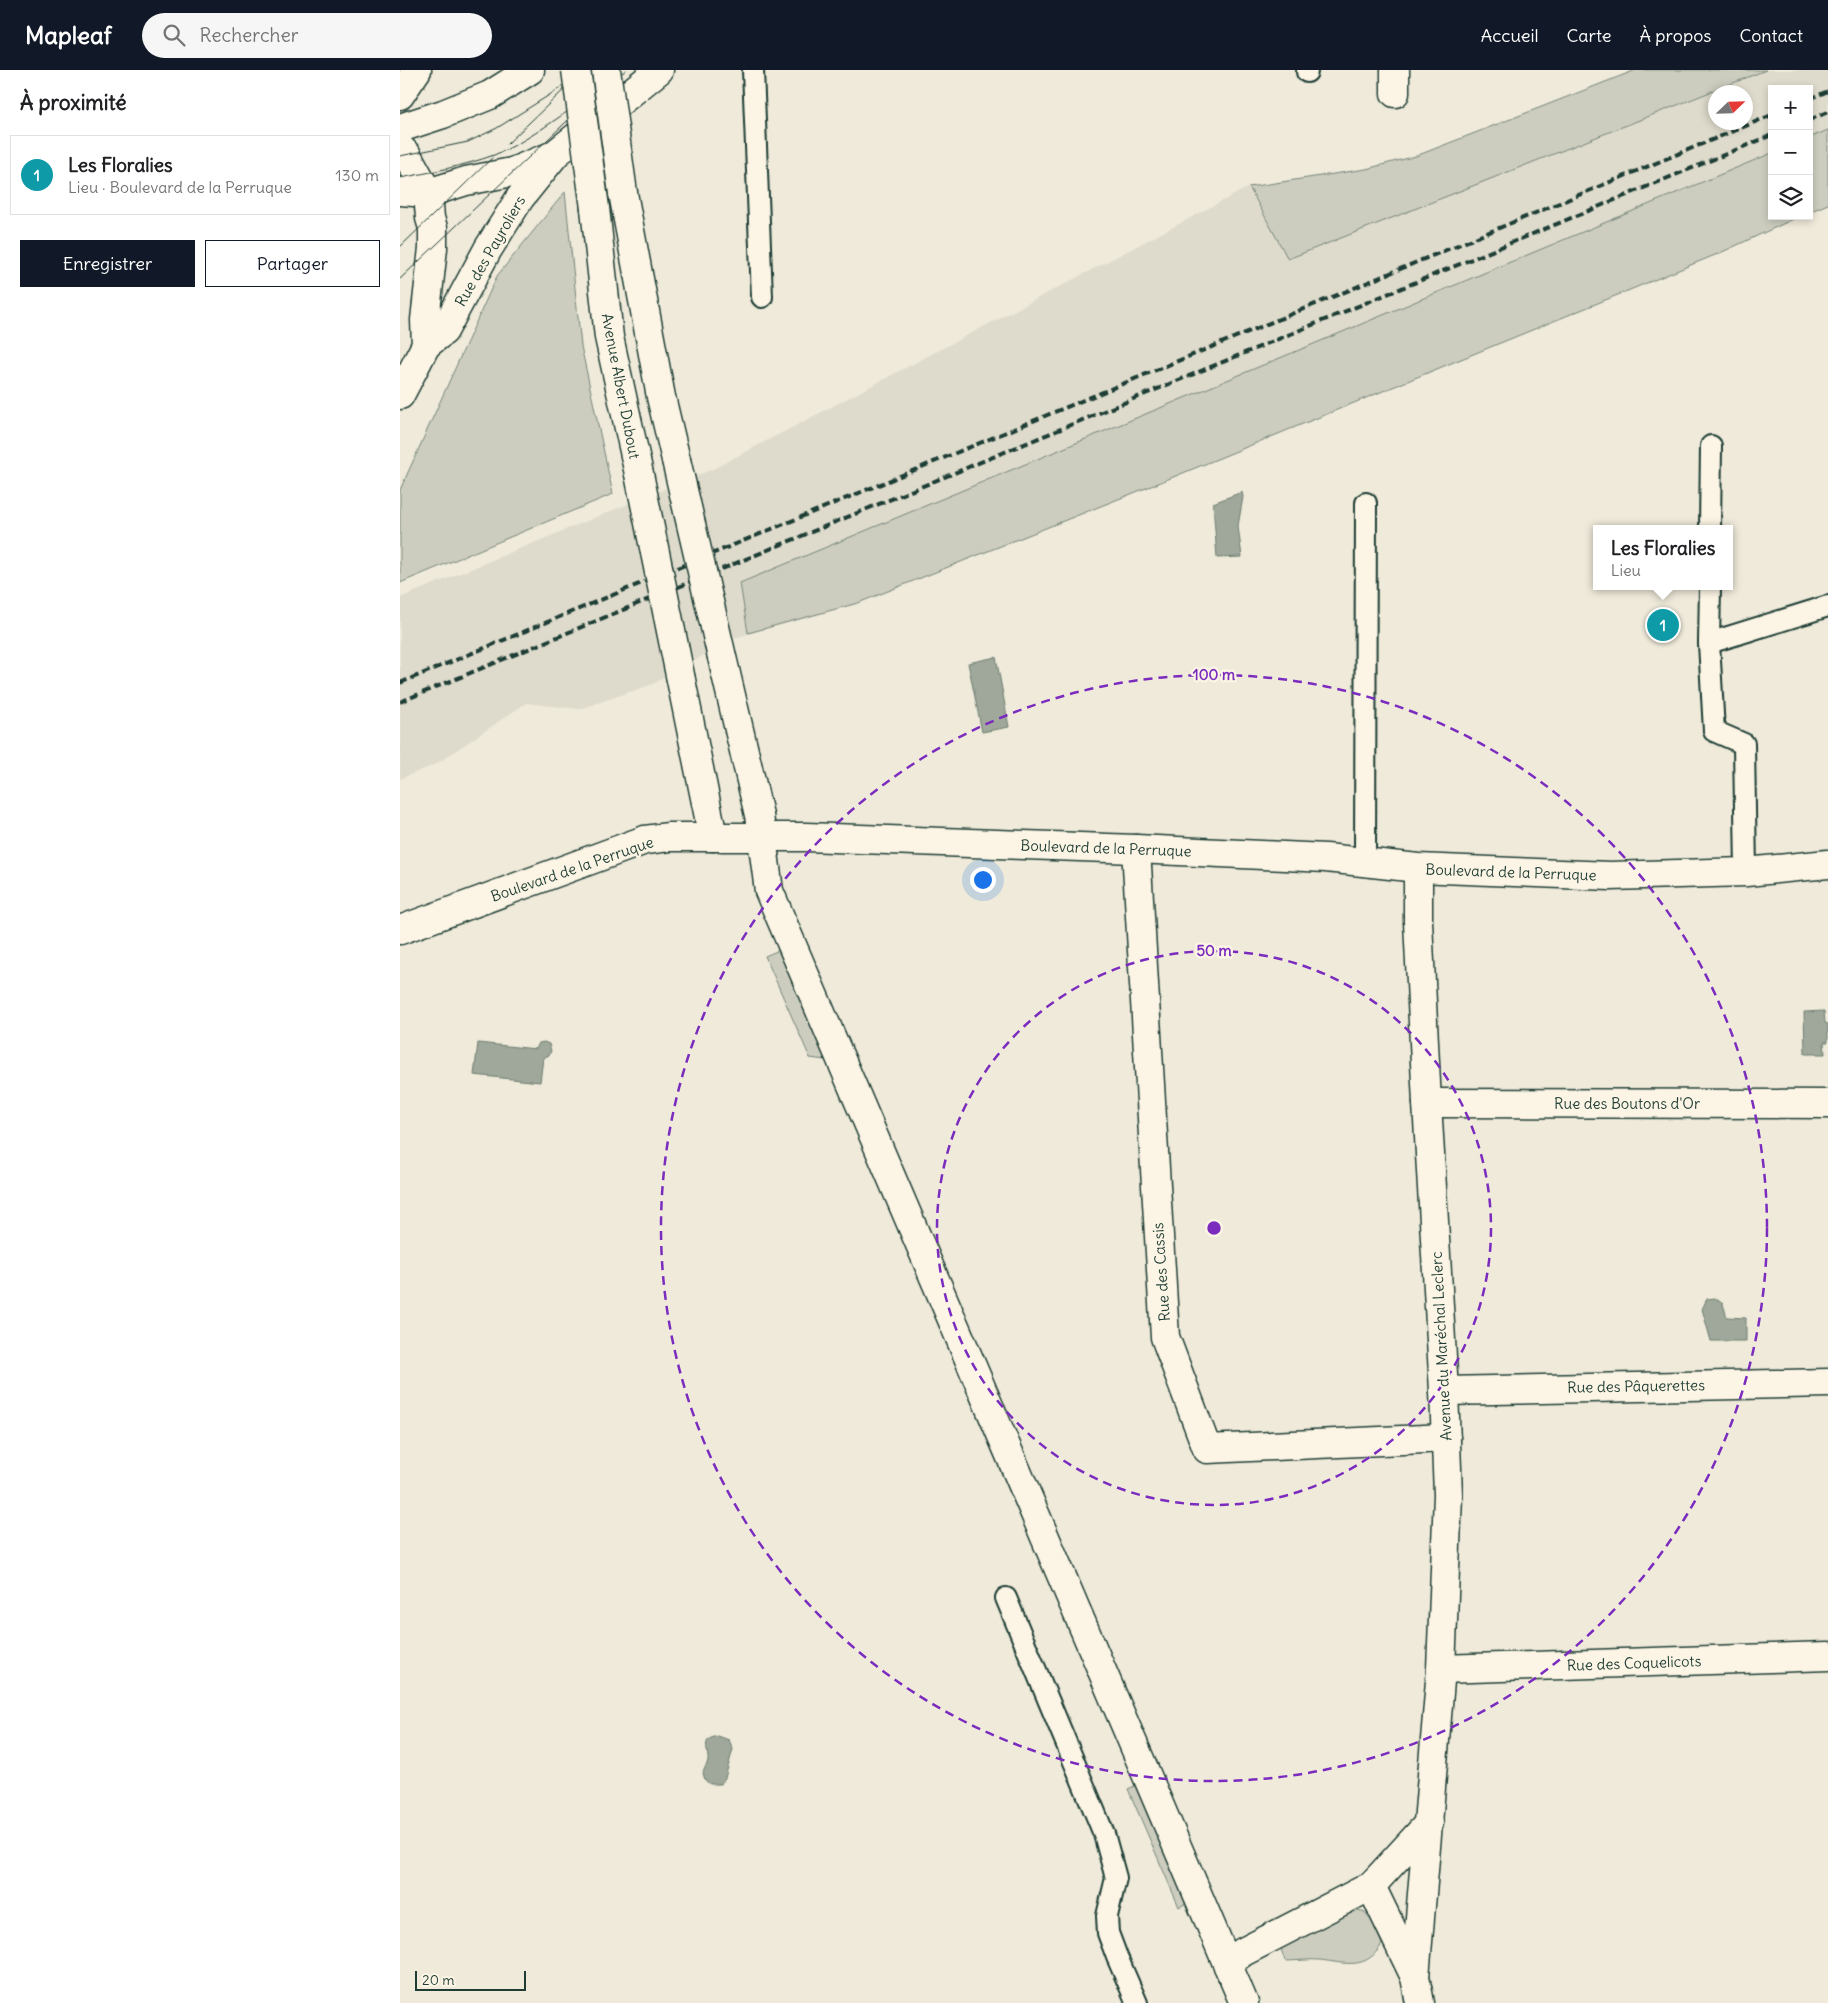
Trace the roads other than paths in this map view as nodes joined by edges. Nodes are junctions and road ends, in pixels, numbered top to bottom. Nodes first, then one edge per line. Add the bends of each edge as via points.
1 (417, 70) edge
2 (530, 70) edge
3 (576, 70) edge
4 (606, 70) edge
5 (659, 70) edge
6 (753, 70) edge
7 (400, 95) edge
8 (611, 108) junction
9 (400, 128) edge
10 (400, 148) edge
11 (554, 155) junction
12 (400, 191) edge
13 (428, 193) junction
14 (762, 296) dead end
15 (426, 345) junction
16 (400, 395) edge
17 (1711, 446) dead end
18 (1366, 503) dead end
19 (1710, 525) edge
20 (1710, 590) edge
21 (1828, 606) edge
22 (1709, 643) junction
23 (763, 836) junction
24 (713, 837) junction
25 (1136, 849) junction
26 (1365, 862) junction
27 (1828, 864) edge
28 (1418, 868) junction
29 (1746, 872) junction
30 (400, 930) edge
31 (1427, 1103) junction
32 (1828, 1104) edge
33 (1828, 1383) edge
34 (1444, 1391) junction
35 (1446, 1438) junction
36 (1006, 1598) dead end
37 (1828, 1656) edge
38 (1441, 1669) junction
39 (1429, 1823) junction
40 (1371, 1886) junction
41 (1227, 1964) junction
42 (1418, 1990) edge
43 (1137, 2003) edge
44 (1244, 2003) edge

1 - 7 street
2 - 9 street via 490,95
3 - 24 street, Avenue Albert Dubout, bridge via 608,337 640,474
4 - 8 street, bridge
5 - 8 street
6 - 14 lane
8 - 11 street
8 - 23 street, bridge via 623,193 661,397
10 - 13 street
11 - 13 street via 512,172
11 - 15 street, Rue des Payroliers via 520,198 444,331
12 - 13 street
13 - 15 street, Rue des Payroliers via 433,248 425,320
15 - 16 street, Rue des Payroliers
17 - 19 lane
18 - 26 lane
20 - 22 lane
21 - 22 lane
22 - 29 lane via 1714,731 1744,744
23 - 24 street, Boulevard de la Perruque
23 - 25 street, Boulevard de la Perruque
23 - 41 street via 770,891
24 - 30 street, Boulevard de la Perruque via 645,840
25 - 26 street, Boulevard de la Perruque
25 - 35 street, Rue des Cassis via 1164,1337 1207,1449
26 - 28 street, Boulevard de la Perruque
27 - 29 street, Boulevard de la Perruque
28 - 29 street, Boulevard de la Perruque via 1610,876
28 - 31 street, Avenue du Maréchal Leclerc
31 - 32 street, Rue des Boutons d'Or
31 - 34 street, Avenue du Maréchal Leclerc
33 - 34 street, Rue des Pâquerettes
34 - 35 street, Avenue du Maréchal Leclerc
35 - 38 street, Avenue du Maréchal Leclerc via 1448,1495
36 - 43 lane via 1104,1834 1116,1878 1107,1916 1108,1933
37 - 38 street, Rue des Coquelicots
38 - 39 street, Avenue du Maréchal Leclerc
39 - 40 street
39 - 42 street, Avenue du Maréchal Leclerc
40 - 41 street via 1243,1952
40 - 42 street, Avenue du Maréchal Leclerc
41 - 44 street

